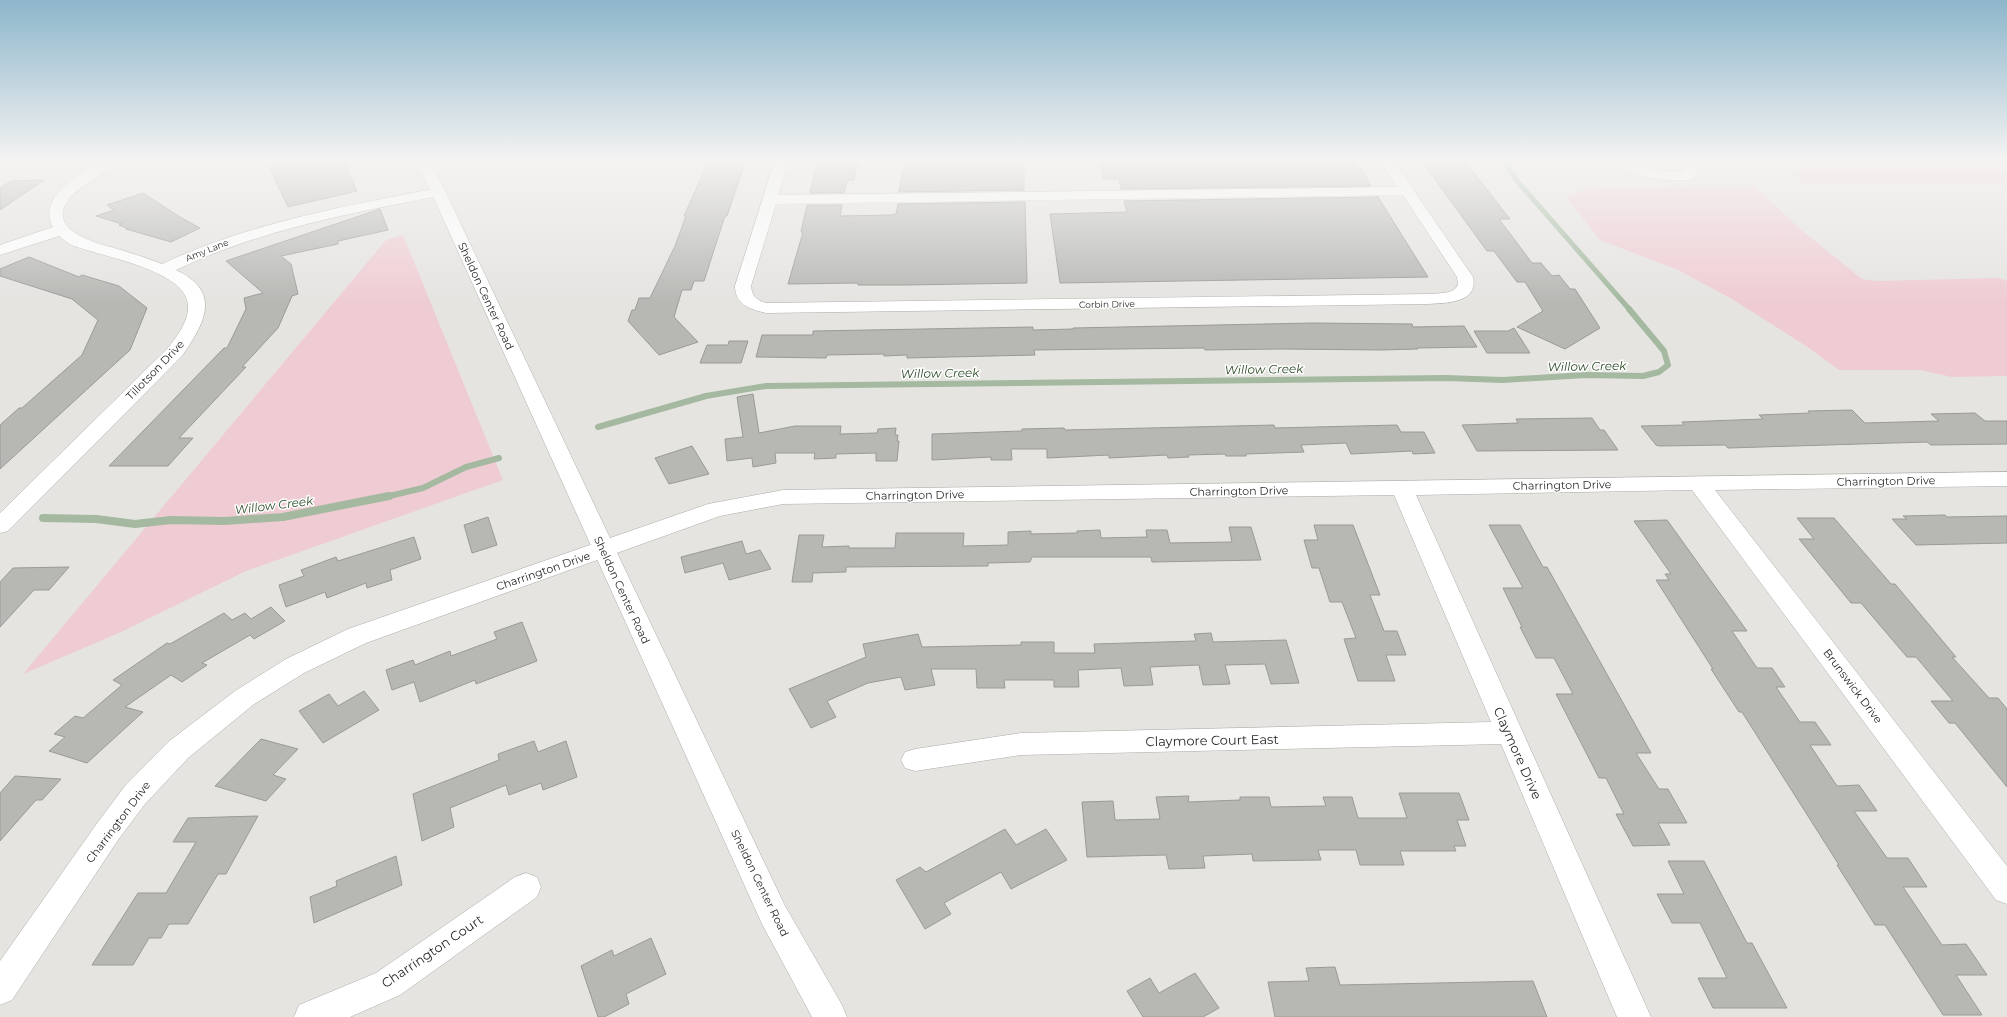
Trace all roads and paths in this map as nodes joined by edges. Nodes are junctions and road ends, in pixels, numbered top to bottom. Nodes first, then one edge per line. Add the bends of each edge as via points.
1 (58, 207) edge
2 (366, 207) edge
3 (445, 207) edge
4 (769, 207) edge
5 (1418, 207) edge
6 (60, 230) junction
7 (0, 250) edge
8 (164, 269) junction
9 (2007, 479) edge
10 (1698, 483) junction
11 (1402, 488) junction
12 (0, 526) edge
13 (603, 550) junction
14 (1510, 733) junction
15 (915, 760) dead end
16 (526, 887) dead end
17 (2007, 890) edge
18 (0, 989) edge
19 (311, 1017) edge
20 (830, 1017) edge
21 (1634, 1017) edge

1 - 6 street via 54,216
2 - 8 street, Amy Lane via 257,231 209,248
3 - 13 street, Sheldon Center Road
4 - 5 street, Corbin Drive via 742,295 750,303 766,308 1428,299 1449,298 1463,292 1467,285 1466,277
6 - 7 street
6 - 8 street, Tillotson Drive via 78,242
8 - 12 street, Tillotson Drive via 187,284 197,302 195,320 184,341
9 - 10 street, Charrington Drive
10 - 11 street, Charrington Drive
10 - 17 street, Brunswick Drive
11 - 13 street, Charrington Drive via 783,497 716,509
11 - 14 street, Claymore Drive
13 - 18 street, Charrington Drive via 357,636 295,666 244,698 178,750 135,796 108,831
13 - 20 street, Sheldon Center Road via 773,914
14 - 15 street, Claymore Court East via 1021,744
14 - 21 street, Claymore Drive
16 - 19 street, Charrington Court via 388,984

